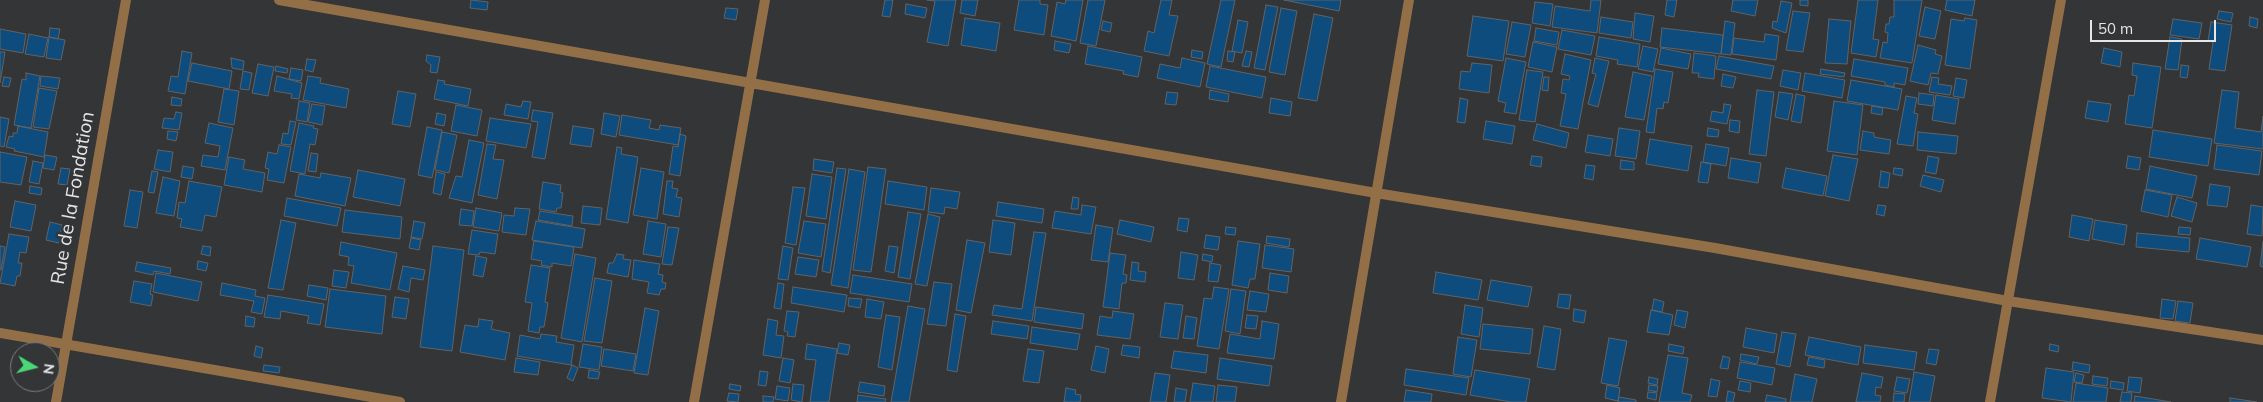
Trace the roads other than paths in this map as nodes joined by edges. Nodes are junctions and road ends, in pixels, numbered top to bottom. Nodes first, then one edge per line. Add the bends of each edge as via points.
1 (126, 0) edge
2 (279, 0) edge
3 (765, 0) edge
4 (1409, 0) edge
5 (2061, 0) edge
6 (750, 84) junction
7 (1376, 193) junction
8 (2008, 301) junction
9 (0, 333) edge
10 (2263, 340) edge
11 (66, 344) junction
12 (56, 402) edge
13 (400, 402) edge
14 (694, 402) edge
15 (1341, 402) edge
16 (1990, 402) edge

1 - 11 street, Rue de la Fondation
2 - 6 street
3 - 6 street
4 - 7 street
5 - 8 street
6 - 7 street
6 - 14 street
7 - 8 street via 1716,248
7 - 15 street
8 - 10 street
8 - 16 street
9 - 11 street
11 - 12 street, Rue de la Fondation
11 - 13 street

